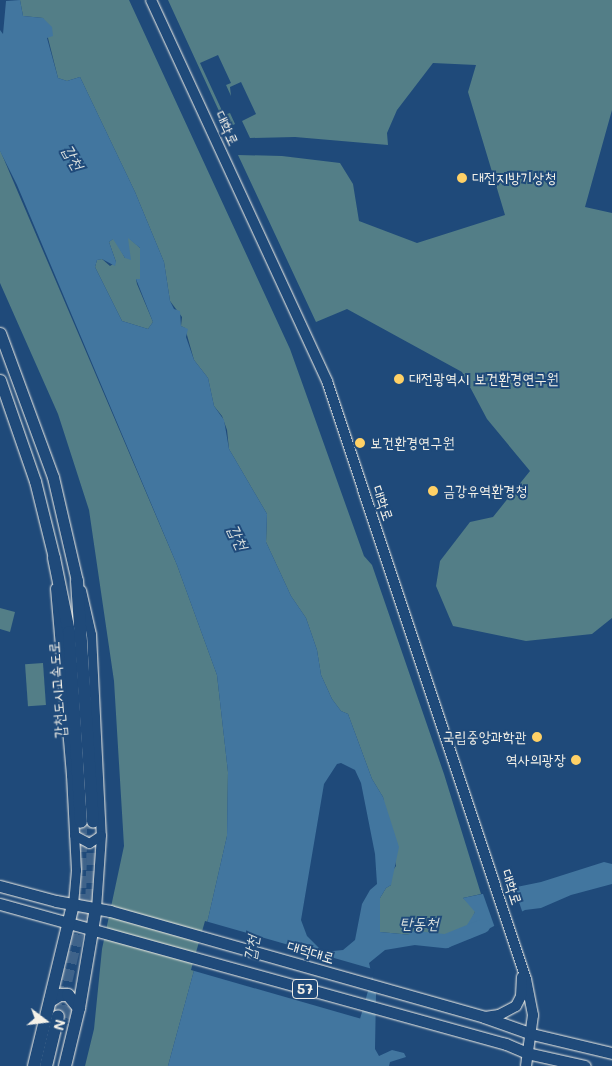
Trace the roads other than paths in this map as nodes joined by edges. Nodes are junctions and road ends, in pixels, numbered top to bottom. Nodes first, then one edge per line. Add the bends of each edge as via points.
1 (151, 0) edge
2 (0, 333) edge
3 (0, 380) edge
4 (54, 558) junction
5 (77, 581) junction
6 (74, 835) junction
7 (101, 835) junction
8 (0, 886) edge
9 (0, 904) edge
10 (73, 905) junction
11 (96, 908) junction
12 (69, 923) junction
13 (98, 932) junction
14 (520, 959) junction
15 (50, 1001) junction
16 (79, 1008) junction
17 (484, 1017) junction
18 (532, 1034) junction
19 (527, 1053) junction
20 (612, 1053) edge
21 (34, 1066) edge
22 (46, 1066) edge
23 (57, 1066) edge
24 (65, 1066) edge
25 (517, 1066) edge
26 (526, 1066) edge
27 (585, 1066) edge

1 - 14 main road, 대학로 via 327,381
2 - 5 main road via 53,477
3 - 4 main road via 35,482
4 - 5 highway, 갑천도시고속도로 via 70,632 87,821
4 - 6 street
5 - 7 street via 88,609 92,634
6 - 7 street via 89,843
6 - 10 street via 76,877
7 - 11 street
8 - 10 main road, 대덕대로 / 57
9 - 12 main road, 57
10 - 11 main road, 대덕대로 / 57
10 - 12 highway
11 - 13 highway
11 - 17 main road, 대덕대로 / 57
12 - 13 main road, 57
12 - 15 highway
13 - 16 highway
13 - 19 main road, 57 via 506,1044
14 - 17 main road via 523,982 516,1006 499,1015
14 - 18 main road, 대학로 via 531,999
15 - 16 highway via 60,995 68,995
15 - 21 highway
16 - 24 highway
17 - 18 main road, 대덕대로 / 57
18 - 19 main road, 대학로
18 - 20 main road, 대덕대로 / 57
19 - 25 main road
19 - 26 main road
19 - 27 main road, 57
22 - 23 highway via 64,1018

